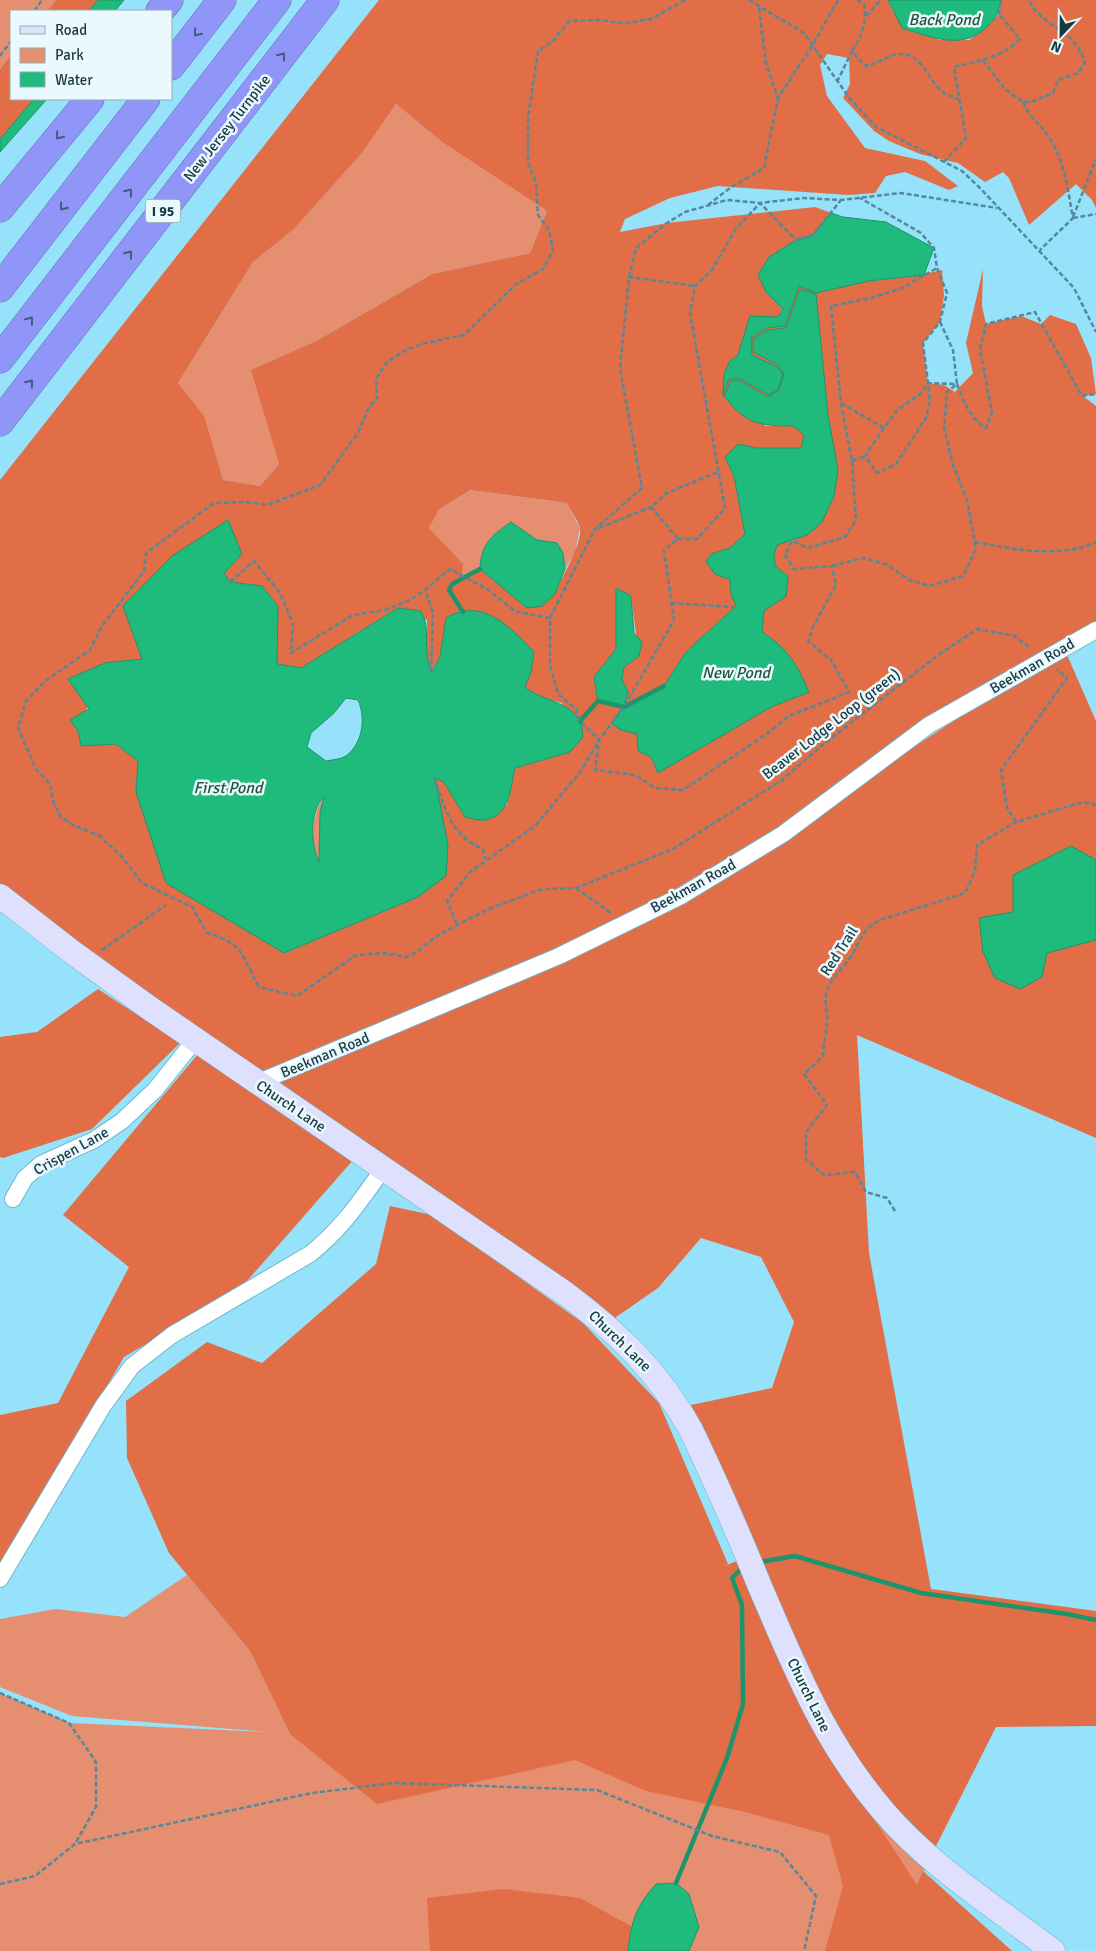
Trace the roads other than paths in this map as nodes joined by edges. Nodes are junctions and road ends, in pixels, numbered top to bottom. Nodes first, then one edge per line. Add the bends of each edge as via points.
1 (169, 0) edge
2 (222, 0) edge
3 (277, 0) edge
4 (326, 0) edge
5 (161, 10) edge
6 (172, 65) edge
7 (89, 100) edge
8 (145, 100) edge
9 (0, 208) edge
10 (0, 288) edge
11 (0, 359) edge
12 (0, 422) edge
13 (1096, 630) edge
14 (0, 896) edge
15 (195, 1040) junction
16 (256, 1083) junction
17 (383, 1169) junction
18 (13, 1199) dead end
19 (0, 1579) edge
20 (1053, 1951) edge

1 - 5 highway
2 -> 6 highway
11 -> 3 highway, I 95
12 -> 4 highway, New Jersey Turnpike / I 95
7 -> 9 highway
8 -> 10 highway
13 - 16 street, Beekman Road via 930,725 783,834 681,896 559,956
14 - 15 street, Church Lane via 85,962
15 - 16 street, Church Lane
15 - 18 street, Crispen Lane via 155,1090 122,1121 94,1140 41,1164 25,1178
16 - 17 street, Church Lane
17 - 19 street via 328,1241 172,1335 132,1366 103,1406
17 - 20 street, Church Lane via 566,1294 606,1324 651,1370 677,1403 691,1430 794,1668 822,1725 853,1774 885,1814 929,1858

